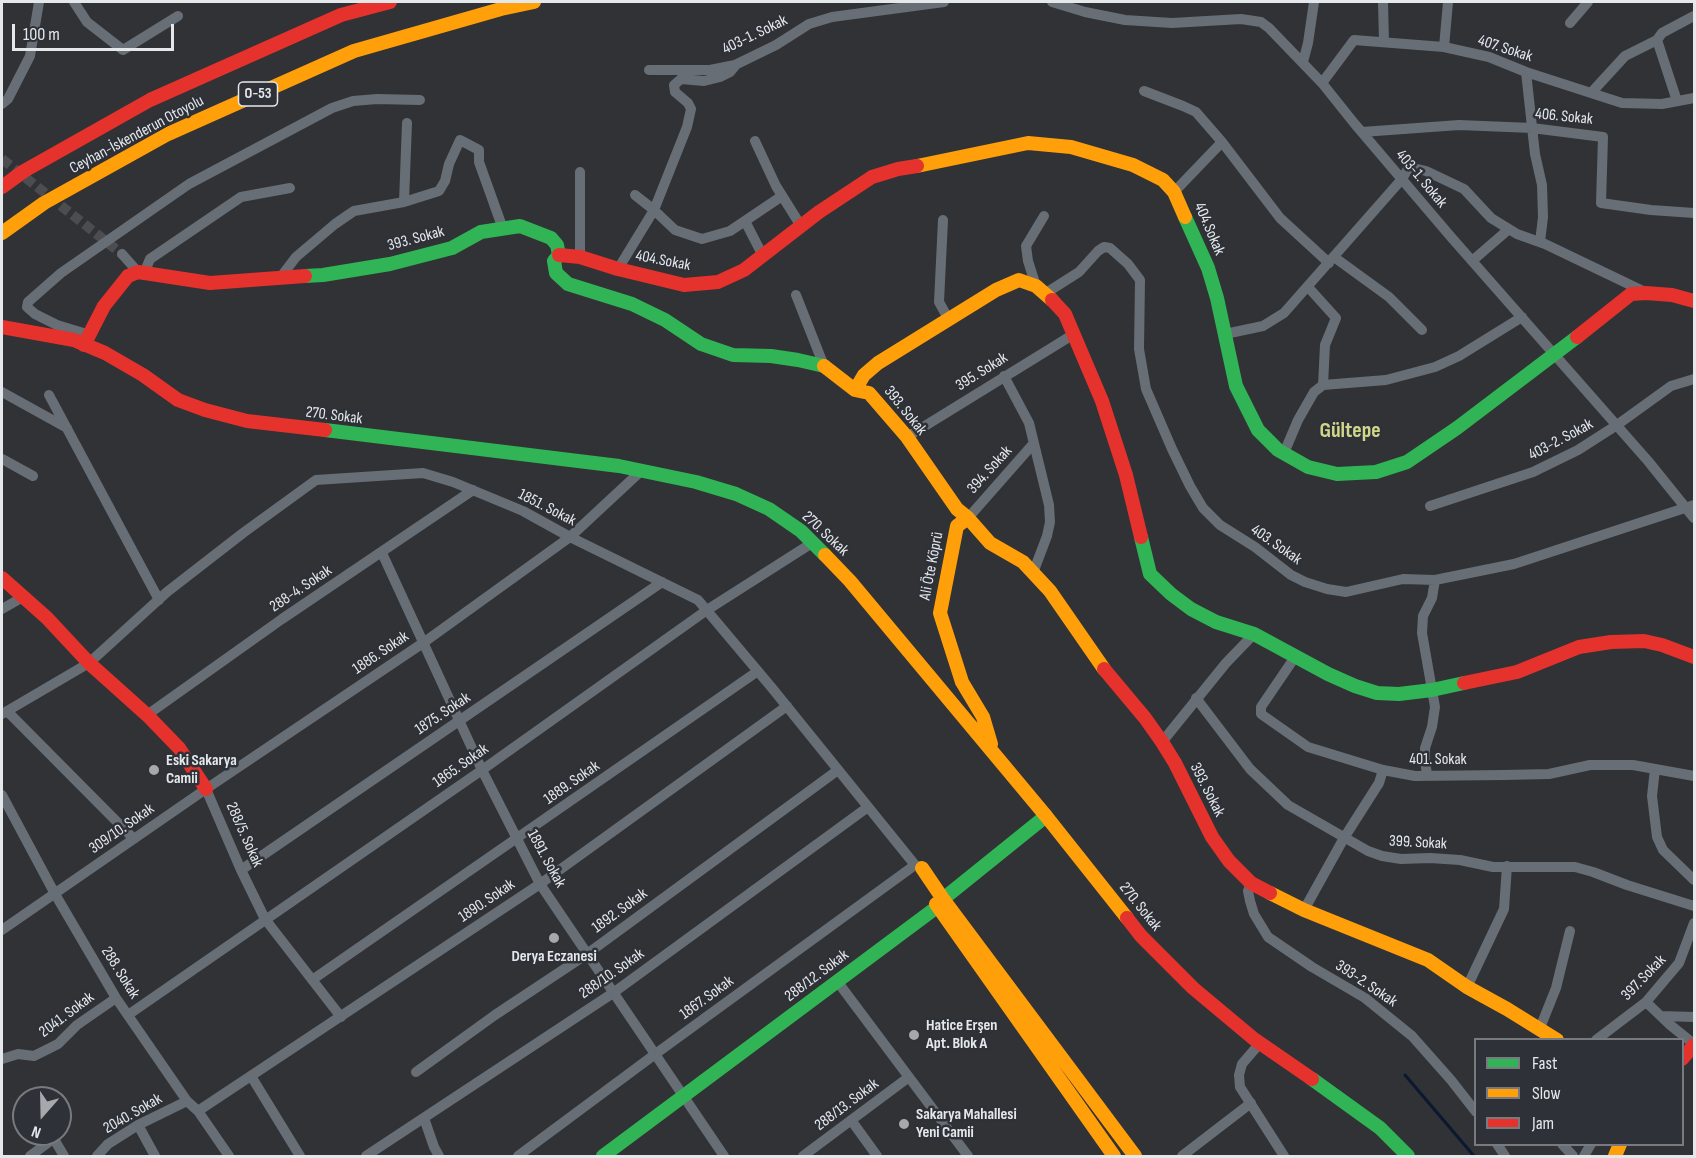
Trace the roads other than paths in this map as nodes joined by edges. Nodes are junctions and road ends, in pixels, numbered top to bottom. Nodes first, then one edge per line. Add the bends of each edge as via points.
1 (39, 2) edge
2 (74, 2) edge
3 (390, 2) edge
4 (534, 2) edge
5 (944, 2) edge
6 (1052, 2) edge
7 (1314, 2) edge
8 (1383, 2) edge
9 (1448, 2) edge
10 (1588, 2) edge
11 (178, 16) dead end
12 (1694, 17) edge
13 (1570, 23) dead end
14 (1657, 40) junction
15 (1384, 42) junction
16 (1444, 47) junction
17 (1303, 62) junction
18 (735, 65) junction
19 (649, 70) dead end
20 (1526, 72) junction
21 (1322, 83) junction
22 (1144, 91) dead end
23 (1591, 93) junction
24 (1695, 98) edge
25 (420, 100) dead end
26 (1677, 101) junction
27 (2, 104) edge
28 (406, 123) dead end
29 (1532, 128) junction
30 (1362, 132) junction
31 (755, 141) dead end
32 (1222, 142) junction
33 (580, 172) dead end
34 (1402, 179) junction
35 (2, 188) edge
36 (290, 188) dead end
37 (1174, 192) junction
38 (635, 195) dead end
39 (782, 196) junction
40 (404, 202) junction
41 (654, 210) junction
42 (1695, 213) edge
43 (1044, 216) dead end
44 (943, 220) dead end
45 (745, 221) junction
46 (801, 226) junction
47 (503, 229) junction
48 (1509, 229) junction
49 (2, 233) edge
50 (1540, 242) junction
51 (122, 255) tunnel mouth
52 (559, 255) junction
53 (763, 256) junction
54 (580, 257) junction
55 (1332, 260) junction
56 (1472, 261) junction
57 (618, 269) junction
58 (144, 273) junction
59 (280, 278) junction
60 (1308, 287) junction
61 (1041, 290) junction
62 (1646, 293) junction
63 (795, 295) dead end
64 (1695, 301) edge
65 (1522, 317) junction
66 (949, 320) junction
67 (2, 327) edge
68 (1422, 330) dead end
69 (1074, 334) junction
70 (1225, 334) junction
71 (87, 340) junction
72 (1555, 354) junction
73 (824, 366) junction
74 (1004, 376) junction
75 (1695, 379) edge
76 (1323, 385) junction
77 (855, 390) junction
78 (2, 392) edge
79 (50, 395) dead end
80 (1617, 425) junction
81 (68, 429) junction
82 (907, 437) junction
83 (1034, 443) junction
84 (1284, 453) junction
85 (2, 459) edge
86 (641, 471) junction
87 (33, 476) dead end
88 (473, 490) junction
89 (1430, 506) dead end
90 (1690, 506) edge
91 (1695, 518) edge
92 (962, 522) junction
93 (570, 537) junction
94 (812, 543) junction
95 (382, 553) junction
96 (1033, 573) junction
97 (2, 578) edge
98 (1435, 580) junction
99 (662, 582) junction
100 (23, 597) junction
101 (159, 600) junction
102 (2, 609) edge
103 (707, 610) junction
104 (1254, 634) junction
105 (423, 643) junction
106 (1295, 657) junction
107 (1695, 657) edge
108 (88, 663) junction
109 (758, 671) junction
110 (1432, 690) junction
111 (1196, 698) junction
112 (787, 706) junction
113 (4, 713) edge
114 (147, 715) junction
115 (459, 722) junction
116 (1162, 742) junction
117 (993, 753) junction
118 (1655, 769) junction
119 (482, 770) junction
120 (838, 770) junction
121 (1383, 770) junction
122 (1427, 775) junction
123 (1695, 776) edge
124 (206, 789) junction
125 (2, 795) edge
126 (868, 807) junction
127 (5, 811) edge
128 (1046, 816) junction
129 (1344, 838) junction
130 (134, 839) junction
131 (517, 839) junction
132 (919, 866) junction
133 (1507, 866) junction
134 (241, 870) junction
135 (1695, 880) edge
136 (1251, 883) junction
137 (540, 884) junction
138 (55, 894) junction
139 (940, 903) junction
140 (1695, 906) edge
141 (1304, 910) junction
142 (265, 919) junction
143 (1695, 923) edge
144 (2, 930) edge
145 (1570, 931) dead end
146 (586, 954) junction
147 (312, 980) junction
148 (837, 981) junction
149 (1467, 987) junction
150 (613, 993) junction
151 (116, 998) junction
152 (1646, 1002) junction
153 (128, 1015) junction
154 (1661, 1016) junction
155 (341, 1017) junction
156 (1695, 1017) edge
157 (1540, 1028) junction
158 (1554, 1038) edge
159 (1599, 1038) edge
160 (1260, 1043) junction
161 (1695, 1045) edge
162 (654, 1055) junction
163 (1684, 1058) edge
164 (2, 1059) edge
165 (416, 1072) dead end
166 (251, 1076) junction
167 (909, 1077) junction
168 (682, 1096) junction
169 (187, 1101) junction
170 (1251, 1103) junction
171 (1474, 1109) edge
172 (198, 1111) junction
173 (424, 1118) junction
174 (851, 1120) junction
175 (138, 1125) junction
176 (30, 1156) edge
177 (64, 1156) edge
178 (97, 1156) edge
179 (155, 1156) edge
180 (229, 1156) edge
181 (300, 1156) edge
182 (366, 1156) edge
183 (439, 1156) edge
184 (518, 1156) edge
185 (603, 1156) edge
186 (724, 1156) edge
187 (803, 1156) edge
188 (878, 1156) edge
189 (968, 1156) edge
190 (1114, 1156) edge
191 (1135, 1156) edge
192 (1182, 1156) edge
193 (1284, 1156) edge
194 (1408, 1156) edge

1 - 27 street via 30,56
2 - 11 street via 87,22 123,50
3 - 35 main road, Ceyhan-İskenderun Otoyolu / O-53 via 341,15 150,100 24,171
4 - 49 main road, Ceyhan-İskenderun Otoyolu / O-53 via 354,51 168,134 44,203
5 - 18 street, 403-1. Sokak via 832,17 809,24
6 - 17 street, 403-1. Sokak via 1125,20 1260,22
7 - 17 street
8 - 15 street
9 - 16 street
10 - 13 street
12 - 14 street via 1662,33
14 - 23 street via 1625,56
14 - 26 street
15 - 16 street, 407. Sokak
15 - 21 street, 407. Sokak via 1354,40
16 - 20 street, 407. Sokak via 1490,57
17 - 21 street, 403-1. Sokak
18 - 19 street, 403-1. Sokak via 710,70
18 - 41 street via 720,77 704,81 681,79 674,85 691,112
20 - 23 street, 407. Sokak
20 - 29 street
21 - 30 street, 403-1. Sokak
22 - 32 street via 1196,112
23 - 26 street, 407. Sokak via 1622,104
24 - 26 street, 407. Sokak
25 - 71 street via 352,101 332,108 189,184 61,273 28,302 27,307 35,314
28 - 40 street
29 - 30 street, 406. Sokak via 1459,125
29 - 42 street, 406. Sokak via 1603,136 1601,203
29 - 50 street via 1542,185
30 - 34 street, 403-1. Sokak
31 - 39 street
32 - 37 street
32 - 55 street via 1280,218
33 - 54 street
34 - 48 street via 1409,166 1426,171 1464,189 1491,218
34 - 55 street
34 - 56 street, 403-1. Sokak
36 - 58 street via 241,197 150,259
37 - 46 main road, 404.Sokak via 1163,180 1133,165 1071,147 1028,143 872,177
37 - 70 main road, 404.Sokak via 1208,268
38 - 41 street
39 - 45 street
39 - 46 street
40 - 47 street via 439,191 460,140 479,150 479,162
40 - 59 street via 354,211 296,256
41 - 45 street via 675,230 702,240 730,231
41 - 57 street
43 - 61 street via 1026,246
44 - 66 street via 939,302
45 - 53 street
46 - 53 main road, 404.Sokak
47 - 52 main road, 393. Sokak via 520,226 551,238
47 - 59 main road, 393. Sokak via 481,232 452,248 390,264
48 - 50 street
48 - 56 street
50 - 62 street
51 - 58 street
52 - 54 main road, 404.Sokak
52 - 73 main road, 393. Sokak via 554,261 555,273 568,284 632,304 701,344 733,355 771,356
53 - 57 main road, 404.Sokak via 718,282 684,285
54 - 57 main road, 404.Sokak
55 - 60 street
55 - 68 street via 1389,297
56 - 65 street, 403-1. Sokak
58 - 59 main road, 393. Sokak via 210,283
58 - 71 main road via 129,276 104,306
60 - 70 street via 1273,321
60 - 76 street via 1336,318 1325,345
61 - 66 main road via 1019,280
61 - 69 main road via 1065,314
61 - 98 street, 403. Sokak via 1079,272 1104,247 1128,264 1140,280 1139,349 1146,389 1190,486 1220,525 1291,575 1327,589 1346,592 1403,579
62 - 64 main road, 404.Sokak
62 - 72 main road, 404.Sokak via 1631,294
63 - 73 street
65 - 72 street, 403-1. Sokak
65 - 76 street via 1435,367 1386,380
66 - 77 main road via 878,363
67 - 71 main road, 270. Sokak
69 - 74 street, 395. Sokak
69 - 104 main road via 1102,401 1126,475 1150,574 1191,609
70 - 84 main road, 404.Sokak via 1236,386 1258,430
71 - 86 main road, 270. Sokak via 178,400 247,422
72 - 80 street, 403-1. Sokak
72 - 84 main road, 404.Sokak via 1407,462 1376,472 1337,474 1308,467
73 - 77 main road, 393. Sokak
74 - 82 street, 395. Sokak
74 - 83 street, 394. Sokak via 1029,423
75 - 80 street, 403-2. Sokak via 1671,386
76 - 84 street via 1314,392
77 - 82 main road, 393. Sokak via 870,393
78 - 81 street
79 - 81 street
80 - 89 street, 403-2. Sokak via 1533,472
80 - 90 street, 403-1. Sokak
81 - 101 street
82 - 92 main road, 393. Sokak
83 - 92 street, 394. Sokak
83 - 96 street, 394. Sokak via 1047,492 1050,522
85 - 87 street
86 - 93 street, 1886. Sokak
86 - 94 main road, 270. Sokak via 736,494 769,509
88 - 93 street, 1851. Sokak
88 - 95 street, 288-4. Sokak
88 - 101 street, 1851. Sokak via 423,473 316,480
90 - 91 street, 403-1. Sokak
90 - 98 street, 403. Sokak via 1514,564
92 - 96 main road, 393. Sokak via 1023,562
92 - 117 main road, Ali Öte Köprü via 940,613 962,682 982,717
93 - 99 street, 1851. Sokak
93 - 105 street, 1886. Sokak
94 - 103 street, 1865. Sokak
94 - 117 main road, 270. Sokak via 850,581
95 - 105 street, 1891. Sokak
95 - 114 street, 288-4. Sokak
96 - 116 main road, 393. Sokak
97 - 100 main road, 288/5. Sokak
98 - 110 street via 1423,616 1422,633
99 - 103 street, 1851. Sokak via 698,600
99 - 115 street, 1875. Sokak
100 - 102 street
100 - 108 main road, 288/5. Sokak
101 - 108 street, 1851. Sokak
103 - 109 street, 1851. Sokak
103 - 119 street, 1865. Sokak
104 - 106 main road
104 - 111 street
105 - 115 street, 1891. Sokak
105 - 124 street, 1886. Sokak
106 - 110 main road via 1377,693
106 - 121 street, 401. Sokak via 1261,707 1261,714 1308,747
107 - 110 main road via 1644,641 1611,642 1579,647 1517,672
108 - 113 street, 1851. Sokak
108 - 114 main road, 288/5. Sokak
109 - 112 street, 1851. Sokak
109 - 131 street, 1889. Sokak
110 - 122 street via 1435,707 1425,748
111 - 116 street
111 - 129 street, 399. Sokak via 1250,768 1288,805
112 - 120 street, 1851. Sokak
112 - 137 street, 1890. Sokak
113 - 130 street
114 - 124 main road, 288/5. Sokak via 179,748
115 - 119 street, 1891. Sokak
115 - 134 street, 1875. Sokak
116 - 136 main road, 393. Sokak via 1212,837 1228,861
117 - 128 main road, 270. Sokak
118 - 122 street, 401. Sokak via 1590,765 1548,774
118 - 123 street, 401. Sokak
118 - 135 street via 1652,796 1657,837 1663,850
119 - 131 street, 1891. Sokak
119 - 142 street, 1865. Sokak
120 - 126 street, 1851. Sokak
120 - 146 street, 1892. Sokak
121 - 122 street, 401. Sokak
121 - 129 street
124 - 130 street, 309/10. Sokak
124 - 134 street, 288/5. Sokak
125 - 127 street, 288. Sokak
126 - 132 street, 1851. Sokak
126 - 150 street, 288/10. Sokak
127 - 138 street, 288. Sokak
128 - 139 main road, 288/12. Sokak
128 - 160 main road, 270. Sokak via 1141,936 1193,988
129 - 133 street, 399. Sokak via 1368,851 1401,860 1430,858
129 - 141 street
130 - 138 street, 309/10. Sokak
131 - 137 street, 1891. Sokak
131 - 147 street, 1889. Sokak
132 - 139 main road
132 - 162 street, 1867. Sokak
133 - 140 street, 399. Sokak via 1575,867
133 - 149 street via 1504,909
134 - 142 street, 288/5. Sokak
136 - 141 main road, 393. Sokak
136 - 171 street, 393-2. Sokak via 1248,891 1254,914 1268,937 1365,998 1412,1036
137 - 146 street, 1891. Sokak
137 - 155 street, 1890. Sokak
138 - 144 street, 309/10. Sokak
138 - 151 street, 288. Sokak
139 - 148 main road, 288/12. Sokak
139 - 190 main road
139 - 191 main road
141 - 149 main road, 393. Sokak via 1428,960
142 - 147 street, 288/5. Sokak
142 - 153 street, 1865. Sokak
143 - 152 street, 397. Sokak via 1679,963
145 - 157 street via 1556,988
146 - 150 street, 1891. Sokak
146 - 165 street, 1892. Sokak
147 - 155 street, 288/5. Sokak
148 - 167 street
148 - 168 main road, 288/12. Sokak
149 - 157 main road, 393. Sokak
150 - 162 street, 1891. Sokak
150 - 173 street, 288/10. Sokak
151 - 153 street, 288. Sokak
151 - 164 street, 2041. Sokak via 77,1025 58,1044 34,1056 18,1054
152 - 154 street
152 - 159 street, 397. Sokak
153 - 169 street, 288. Sokak
154 - 156 street
154 - 161 street
155 - 166 street, 1890. Sokak
157 - 158 main road, 393. Sokak
160 - 170 street via 1242,1064 1239,1076 1240,1087
160 - 194 main road, 270. Sokak via 1380,1128
161 - 163 main road
162 - 168 street, 1891. Sokak
162 - 184 street, 1867. Sokak
166 - 172 street, 1890. Sokak
166 - 181 street
167 - 174 street, 288/13. Sokak
167 - 189 street
168 - 185 main road, 288/12. Sokak
168 - 186 street, 1891. Sokak
169 - 172 street, 288. Sokak
169 - 175 street, 2040. Sokak
170 - 192 street
170 - 193 street
172 - 180 street, 288. Sokak
173 - 182 street, 288/10. Sokak
173 - 183 street
174 - 187 street, 288/13. Sokak
174 - 188 street
175 - 178 street, 2040. Sokak
175 - 179 street
176 - 177 street via 54,1139

